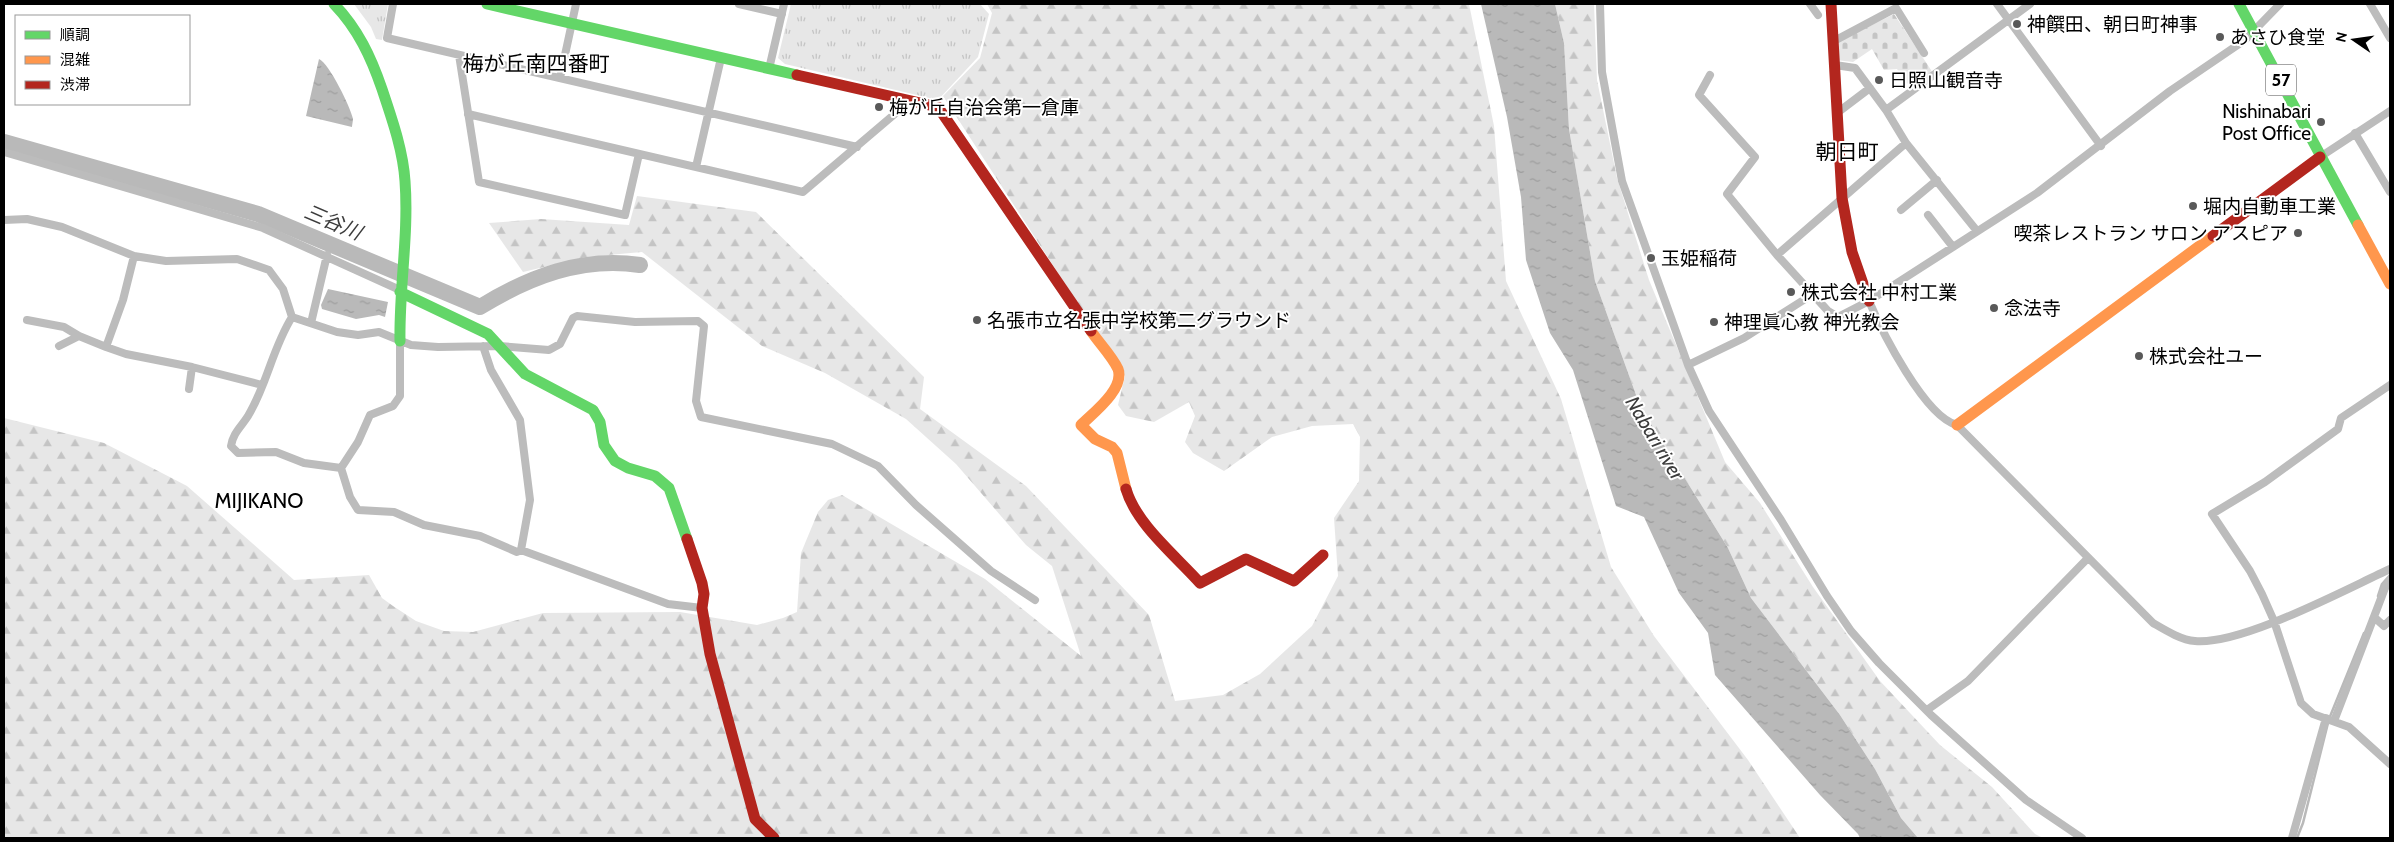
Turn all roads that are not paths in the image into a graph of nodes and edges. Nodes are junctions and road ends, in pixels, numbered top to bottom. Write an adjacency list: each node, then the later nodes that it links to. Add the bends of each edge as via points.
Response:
1 (334, 4): 56 (street, via 364,40 394,127 405,182)
2 (393, 4): 23 (street, via 387,38)
3 (487, 4): 18 (street)
4 (576, 4): 18 (street)
5 (739, 4): 15 (street)
6 (784, 4): 15 (street)
7 (1600, 4): 68 (street, via 1602,72 1622,181)
8 (1810, 4): 16 (street)
9 (1831, 4): 21 (street)
10 (1997, 4): 17 (street)
11 (2030, 4): 17 (street)
12 (2239, 4): 19 (street, 57)
13 (2280, 4): 19 (street)
14 (2370, 4): 20 (street)
15 (782, 14): 26 (street)
16 (1818, 16)
17 (2008, 20): 31 (street); 38 (street)
18 (572, 23): 24 (street); 28 (street)
19 (2254, 30): 38 (street, via 2245,40 2170,91); 42 (street, 57)
20 (2390, 38)
21 (1834, 41): 22 (street, via 1896,8); 25 (street)
22 (1924, 52)
23 (459, 54): 28 (street); 34 (street)
24 (721, 58): 26 (street); 33 (street)
25 (1835, 65): 29 (street, via 1855,68); 35 (street)
26 (769, 69): 30 (street)
27 (1710, 75): 53 (street, via 1698,95 1754,157 1727,194)
28 (560, 78): 33 (street)
29 (1870, 88): 31 (street); 35 (street)
30 (910, 101): 39 (street); 76 (street, via 938,108 1118,370 1116,388 1081,425 1096,440 1111,445 1116,451 1132,505 1200,583 1246,559 1294,581)
31 (1886, 110): 37 (street)
32 (2390, 111): 36 (street)
33 (709, 112): 39 (street); 43 (street)
34 (468, 114): 41 (street); 41 (street, via 479,182 625,215)
35 (1838, 114): 46 (street)
36 (2355, 133): 42 (street); 45 (street)
37 (1906, 143): 44 (street); 46 (street)
38 (2100, 146): 50 (street)
39 (857, 147): 43 (street, via 803,192)
40 (4, 152): 52 (street, via 263,228)
41 (639, 154): 43 (street)
42 (2320, 157): 55 (street, 57); 73 (street)
43 (696, 167)
44 (1936, 180): 47 (street); 50 (street)
45 (2390, 192)
46 (1842, 198): 53 (street); 58 (street, via 1852,252)
47 (1901, 210)
48 (1928, 215): 51 (street)
49 (4, 220): 54 (street, via 27,219 62,227)
50 (1977, 231): 51 (street)
51 (1953, 247): 58 (street)
52 (327, 255): 56 (street); 61 (street)
53 (1777, 255): 57 (street)
54 (134, 256): 59 (street, via 166,261 237,259 269,270 283,288); 67 (street)
55 (2389, 279)
56 (400, 289): 63 (street); 66 (street, via 488,334)
57 (1814, 294): 58 (street, via 1838,317); 68 (street, via 1744,338)
58 (1868, 301): 73 (street, via 1897,357 1920,390 1948,422)
59 (292, 317): 61 (street); 70 (street, via 276,346)
60 (27, 320): 62 (street, via 64,327)
61 (312, 323): 63 (street, via 358,335 379,332)
62 (79, 336): 64 (street); 67 (street)
63 (400, 341): 65 (street, via 438,347); 74 (street, via 400,396 393,406 370,415)
64 (59, 346)
65 (483, 346): 66 (street); 75 (street, via 491,370 520,420 530,500)
66 (499, 346): 80 (street, via 549,350 560,344 577,316 635,322 698,321 704,326 696,401 701,417 832,444 878,466 916,505 991,571); 81 (street, via 525,374 593,410 600,422 604,445 615,461 655,476 669,488 702,583)
67 (106, 347): 69 (street)
68 (1688, 365): 85 (street, via 1709,411 1851,632 1900,686)
69 (192, 367): 70 (street); 72 (street)
70 (262, 384): 74 (street, via 248,415 232,437 231,446 238,453 276,452 304,462)
71 (2390, 385): 84 (street, via 2340,418 2338,429 2279,473 2212,514 2250,571)
72 (189, 389)
73 (1957, 425): 77 (street)
74 (341, 468): 75 (street, via 350,497 358,510 394,512 424,525 480,536 517,552)
75 (521, 550): 81 (street, via 668,604)
76 (1323, 555)
77 (2087, 559): 84 (street, via 2153,623 2194,641 2229,638); 85 (street, via 1968,681)
78 (2390, 569): 84 (street)
79 (2390, 581): 82 (street)
80 (1035, 600)
81 (702, 608): 88 (street, via 710,654 755,819)
82 (2374, 617): 83 (street, via 2384,626); 86 (street)
83 (2390, 620)
84 (2274, 621): 86 (street, via 2301,703 2309,712)
85 (1927, 710): 89 (street, via 2026,800)
86 (2330, 720): 87 (street, via 2358,734); 90 (street)
87 (2390, 764)
88 (774, 838)
89 (2082, 838)
90 (2292, 838)

